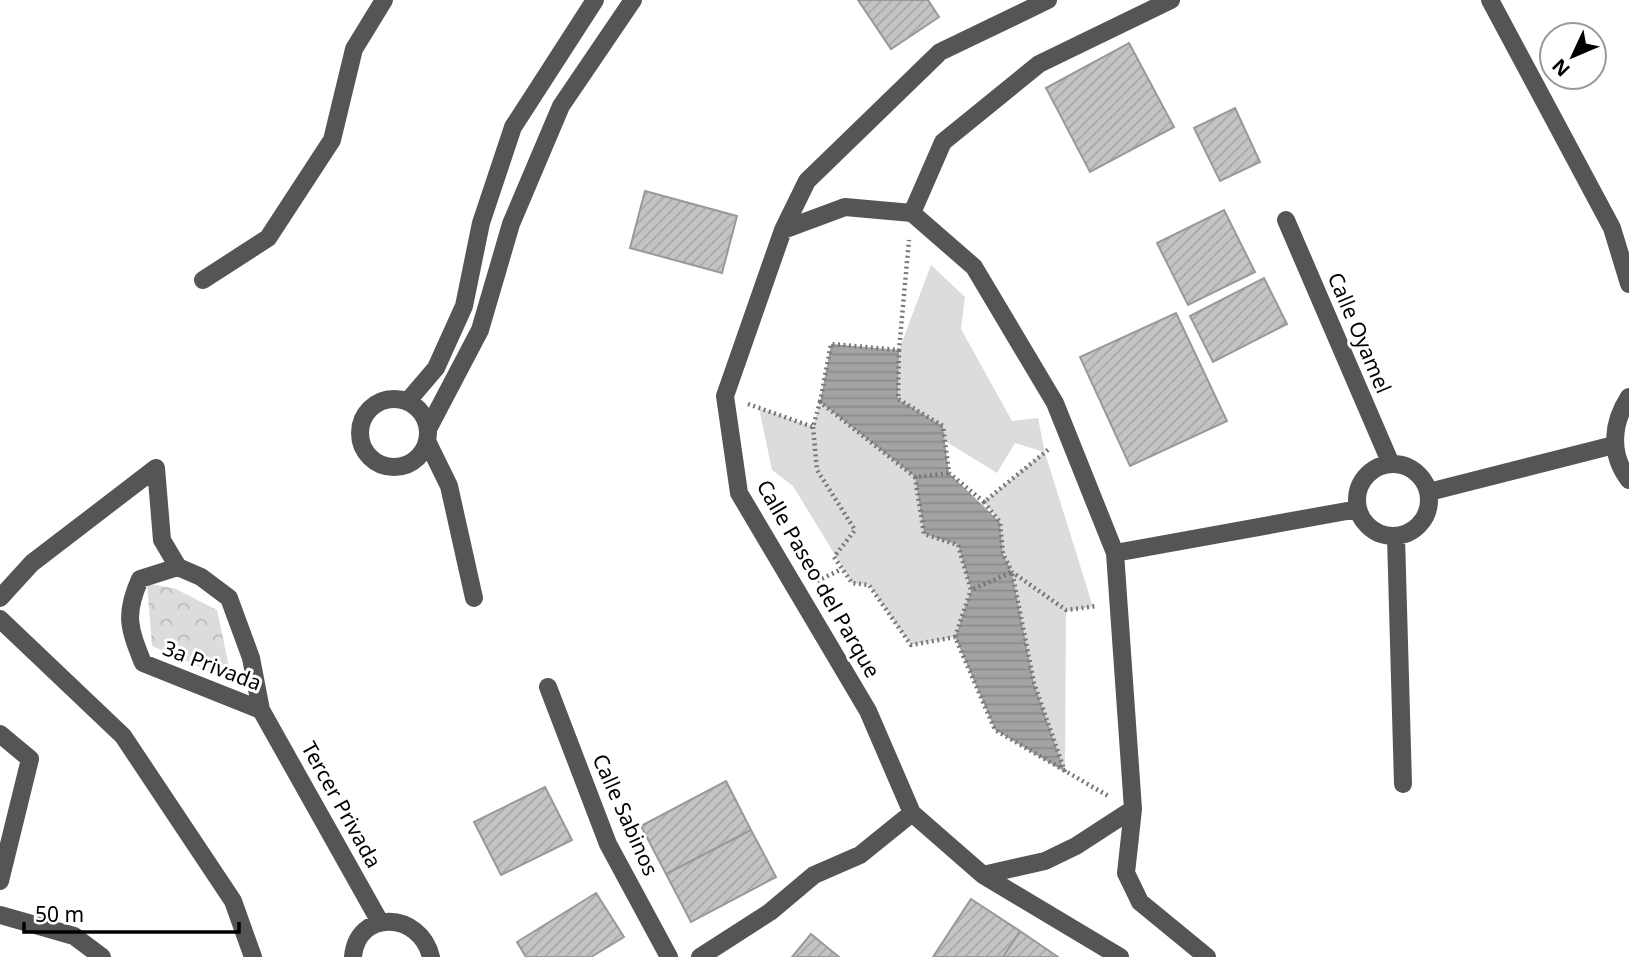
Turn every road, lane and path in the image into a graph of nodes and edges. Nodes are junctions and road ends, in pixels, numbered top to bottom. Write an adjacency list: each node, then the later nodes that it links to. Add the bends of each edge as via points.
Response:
1 (384, 0): 10 (street, via 354,49 332,139 268,238)
2 (595, 0): 15 (street, via 513,127 481,223 464,306 436,368)
3 (633, 0): 19 (street, via 561,106 512,224 480,330)
4 (1048, 0): 9 (street, Calle Paseo del Parque, via 940,52 807,181)
5 (1171, 0): 7 (street, via 1039,64 943,142)
6 (1490, 0): 11 (street, via 1612,228)
7 (912, 213): 9 (street, via 845,207); 12 (path); 18 (street, via 974,267 1055,403)
8 (1286, 220): 21 (street, Calle Oyamel)
9 (783, 230): 13 (street, Calle Paseo del Parque)
10 (204, 281)
11 (1629, 284)
12 (899, 350): 16 (path, via 831,344); 22 (path, via 898,399 943,426)
13 (725, 396): 17 (path); 44 (street, Calle Paseo del Parque, via 739,493 868,711)
14 (1629, 397): 20 (street, via 1618,419)
15 (407, 402): 19 (street, via 417,408); 19 (street, via 383,400 365,414 359,438 363,449 380,465 404,467 415,461)
16 (820, 402): 17 (path); 23 (path)
17 (813, 427): 37 (path, via 817,470 855,530 834,557 842,569 852,583 869,585 911,645)
18 (1068, 434): 26 (path); 29 (street)
19 (428, 435): 34 (street, via 449,486)
20 (1614, 445): 24 (street); 25 (street)
21 (1391, 464): 25 (street, via 1415,471); 27 (street, via 1368,474 1357,496)
22 (949, 473): 23 (path); 26 (path)
23 (915, 477): 32 (path, via 924,534 958,545)
24 (1629, 480)
25 (1429, 492): 28 (street, via 1430,505 1418,527)
26 (984, 502): 31 (path, via 1000,522 1003,554)
27 (1358, 509): 28 (street, via 1372,530); 29 (street)
28 (1396, 537): 42 (street)
29 (1115, 553): 35 (street)
30 (178, 567): 33 (street, via 163,540 156,468 32,562); 39 (street, 3a Privada, via 229,598 251,658); 39 (street, 3a Privada, via 140,579 129,604 130,630 143,663)
31 (1012, 572): 32 (path); 35 (path, via 1066,610); 41 (path, via 1034,683)
32 (971, 590): 37 (path)
33 (0, 598)
34 (474, 598)
35 (1118, 603): 43 (street)
36 (0, 619): 50 (street, via 123,736 233,901)
37 (955, 637): 41 (path, via 995,730)
38 (548, 687): 53 (street, Calle Sabinos, via 608,844)
39 (261, 710): 48 (street, Tercer Privada)
40 (0, 734): 46 (street, via 30,759)
41 (1065, 772): 43 (path)
42 (1403, 784)
43 (1133, 809): 45 (street, via 1045,861); 56 (street, via 1126,873 1140,902)
44 (912, 813): 45 (street, Calle Paseo del Parque); 54 (street, via 860,855 814,875 770,912)
45 (983, 874): 55 (street, Calle Paseo del Parque)
46 (0, 881)
47 (0, 915): 49 (street, via 74,936)
48 (380, 922): 51 (street, via 364,932); 52 (street, via 399,922 416,929 428,943)
49 (102, 957)
50 (253, 957)
51 (353, 957)
52 (431, 957)
53 (669, 957)
54 (700, 957)
55 (1120, 957)
56 (1207, 957)

